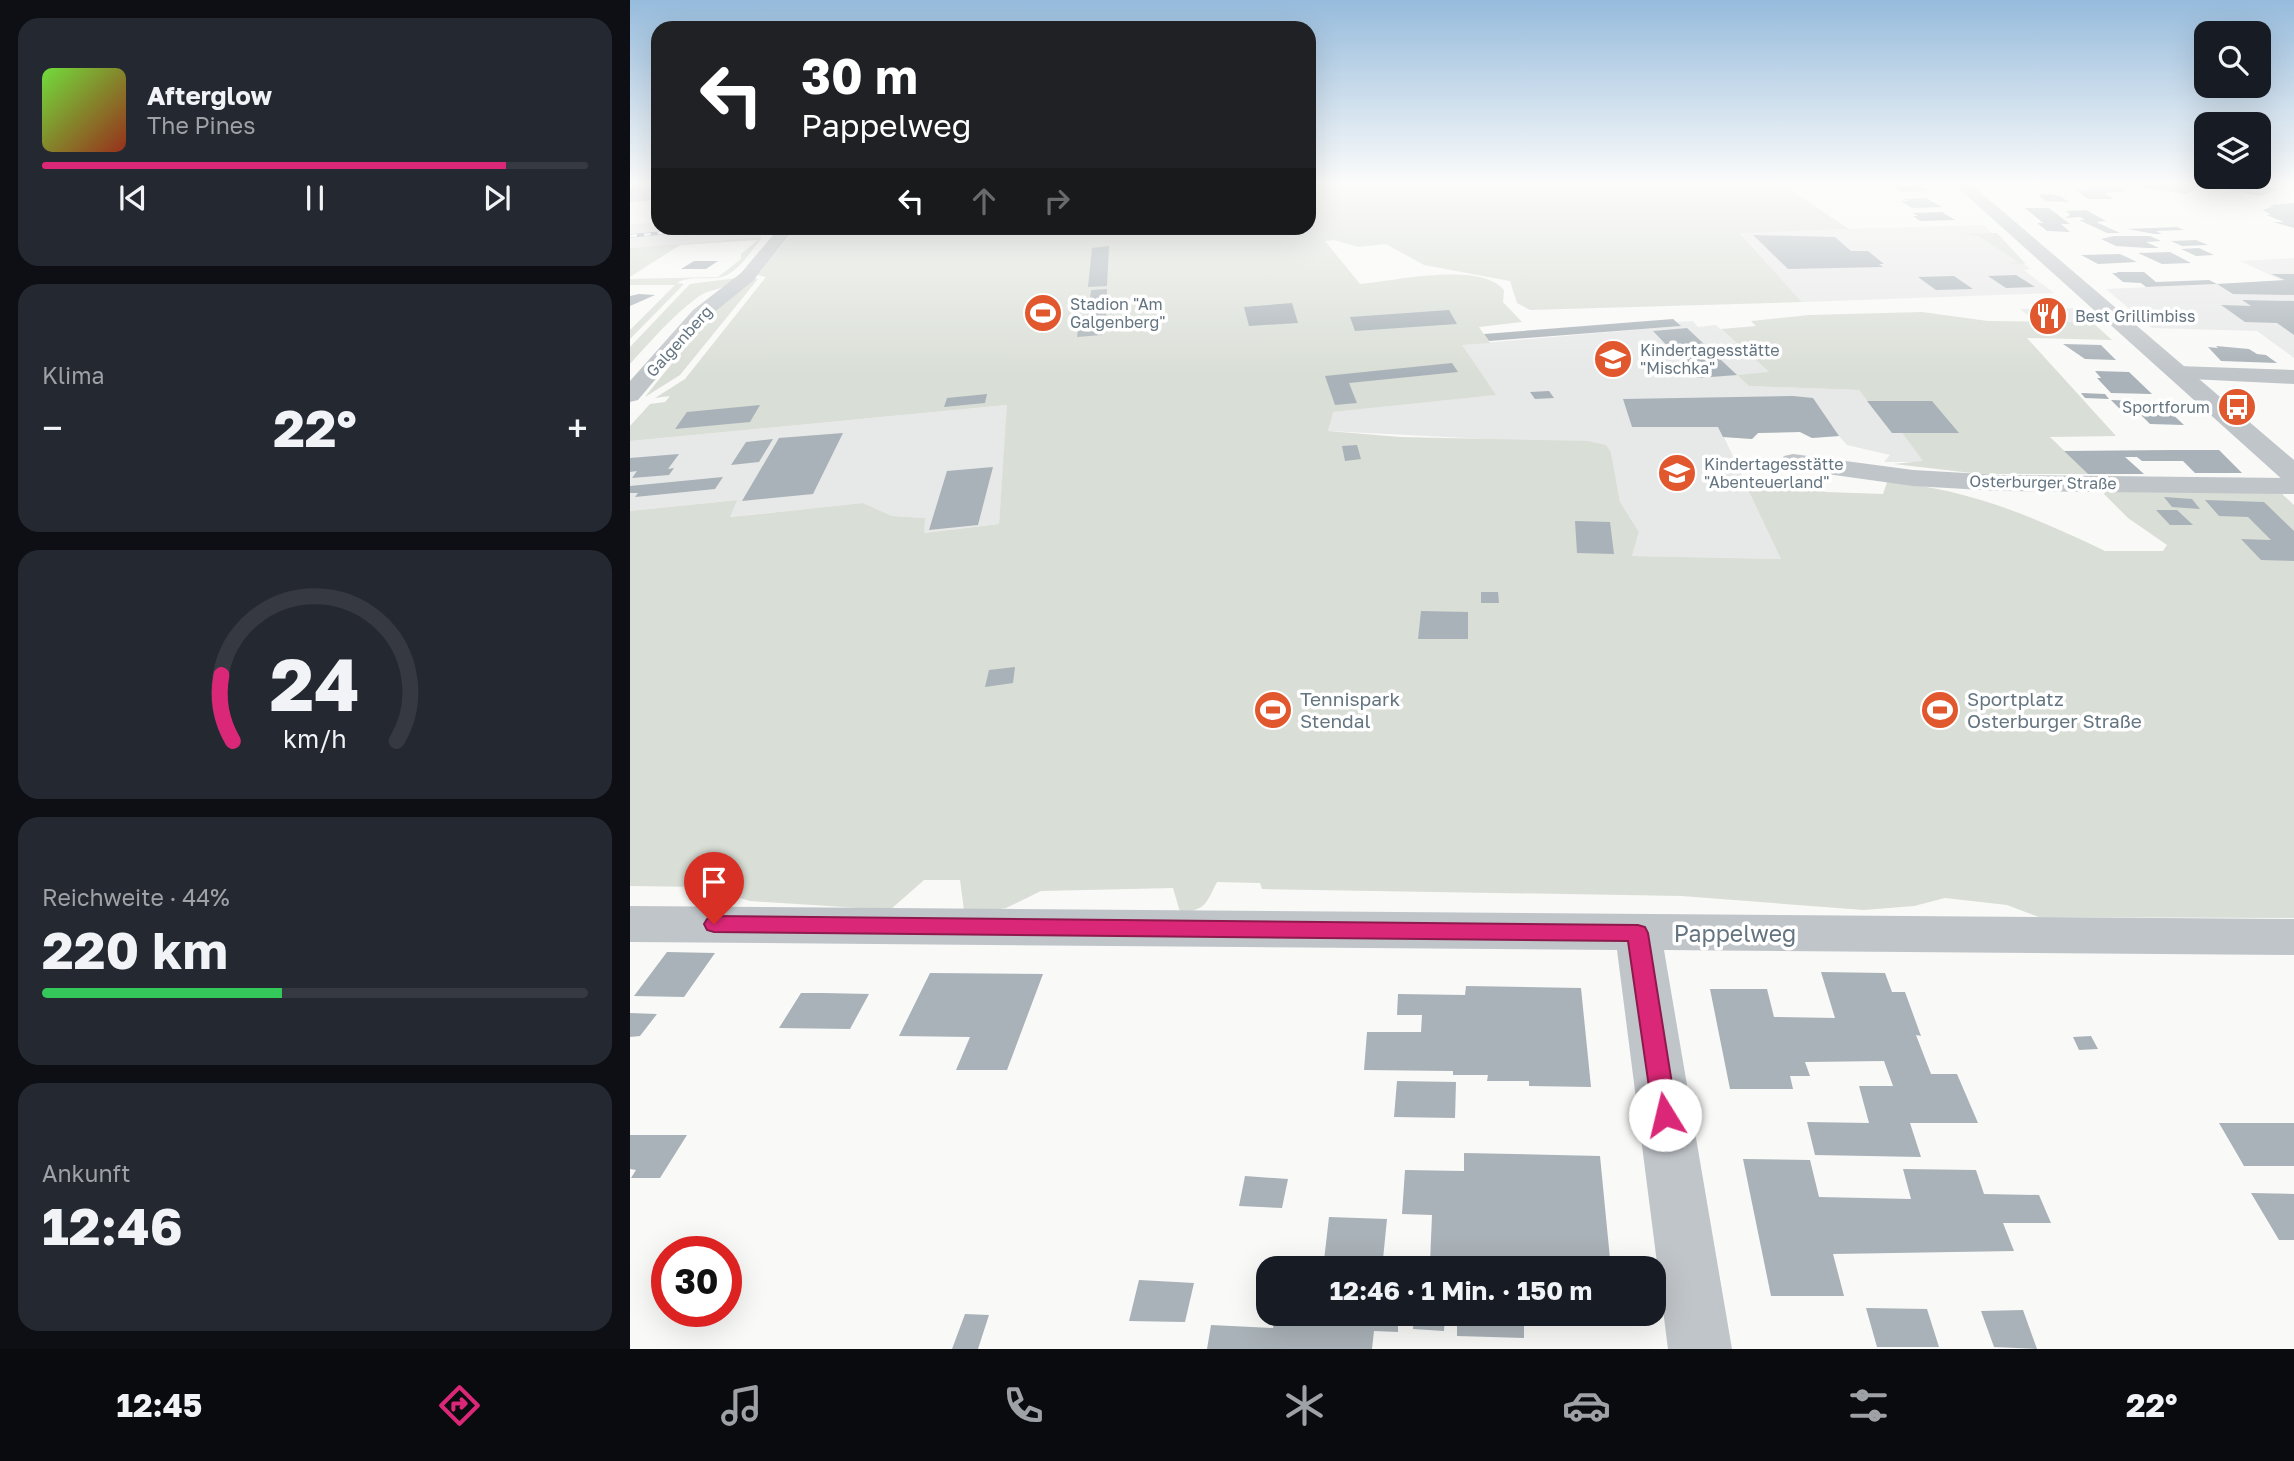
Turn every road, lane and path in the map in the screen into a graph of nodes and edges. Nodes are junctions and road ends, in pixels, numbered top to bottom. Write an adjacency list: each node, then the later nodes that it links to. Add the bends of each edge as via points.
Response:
1 (771, 248): 5 (street, Galgenberg, via 747,277 700,314)
2 (2035, 248): 3 (street)
3 (2178, 373): 4 (street); 7 (street)
4 (2294, 376)
5 (630, 395)
6 (1793, 462): 8 (street, Osterburger Straße, via 1913,478 2000,483)
7 (2294, 475)
8 (2294, 486)
9 (630, 924): 10 (street, Pappelweg)
10 (1638, 933): 11 (street, Pappelweg); 12 (street)
11 (2294, 937)
12 (1700, 1349)

